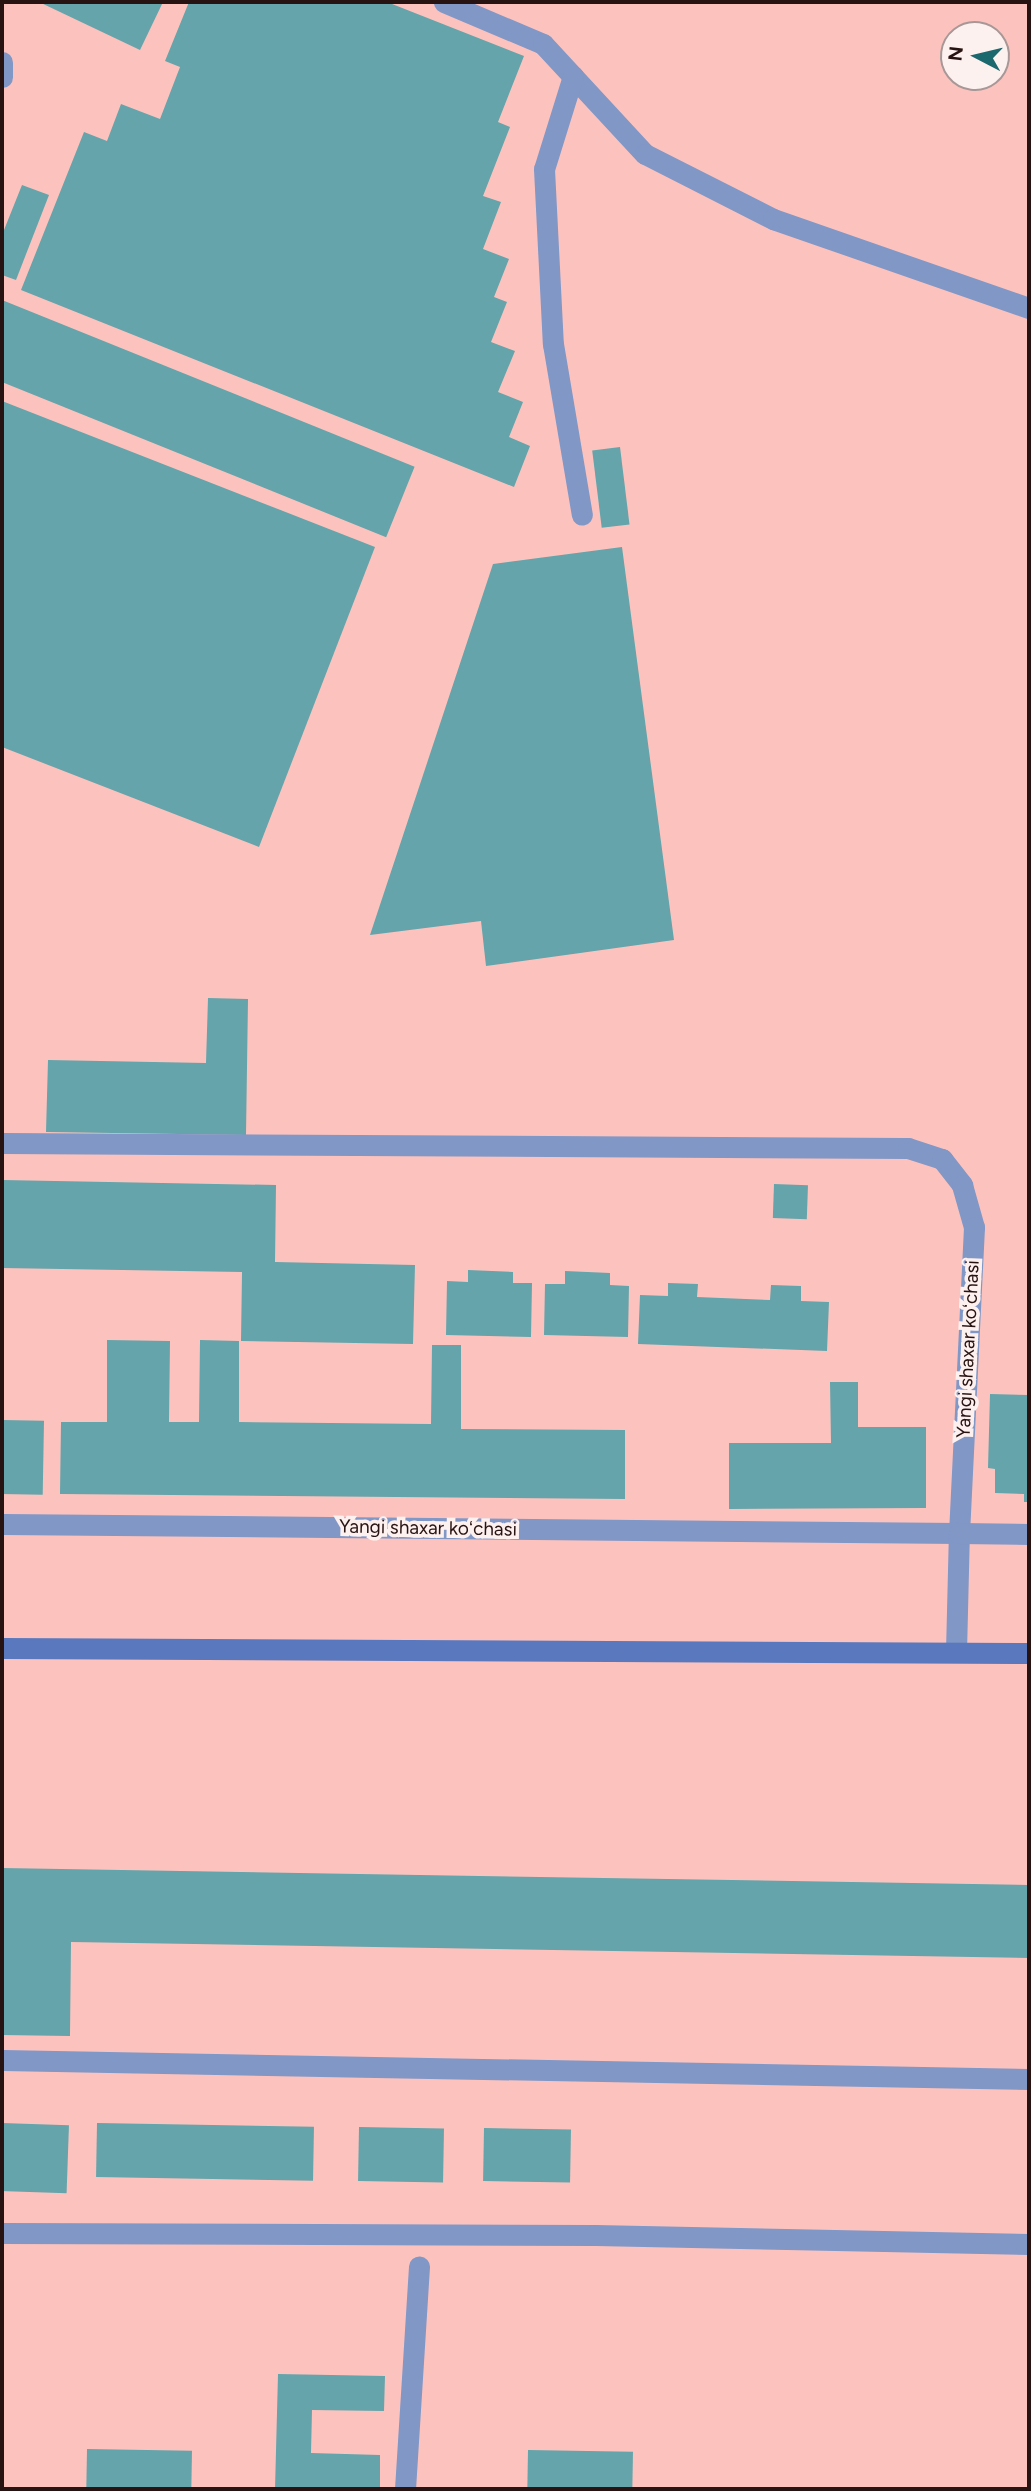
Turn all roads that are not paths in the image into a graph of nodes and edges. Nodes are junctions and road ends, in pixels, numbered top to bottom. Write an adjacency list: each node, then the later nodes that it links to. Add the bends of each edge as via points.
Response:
1 (444, 2): 3 (street, via 543,44)
2 (2, 62): 4 (street)
3 (573, 76): 5 (street, via 645,154 761,214); 6 (street, via 544,169 553,344)
4 (2, 77)
5 (1029, 308)
6 (582, 515)
7 (2, 1143): 9 (street, Yangi shaxar koʻchasi, via 908,1148 942,1159 962,1185 974,1227)
8 (2, 1524): 9 (street, Yangi shaxar koʻchasi)
9 (959, 1533): 10 (street); 12 (street)
10 (1029, 1534)
11 (2, 1648): 12 (main road)
12 (956, 1652): 13 (main road)
13 (1029, 1653)
14 (2, 2060): 15 (street)
15 (1029, 2079)
16 (2, 2233): 17 (street, via 581,2235)
17 (1029, 2244)
18 (419, 2266): 19 (street)
19 (405, 2489)

